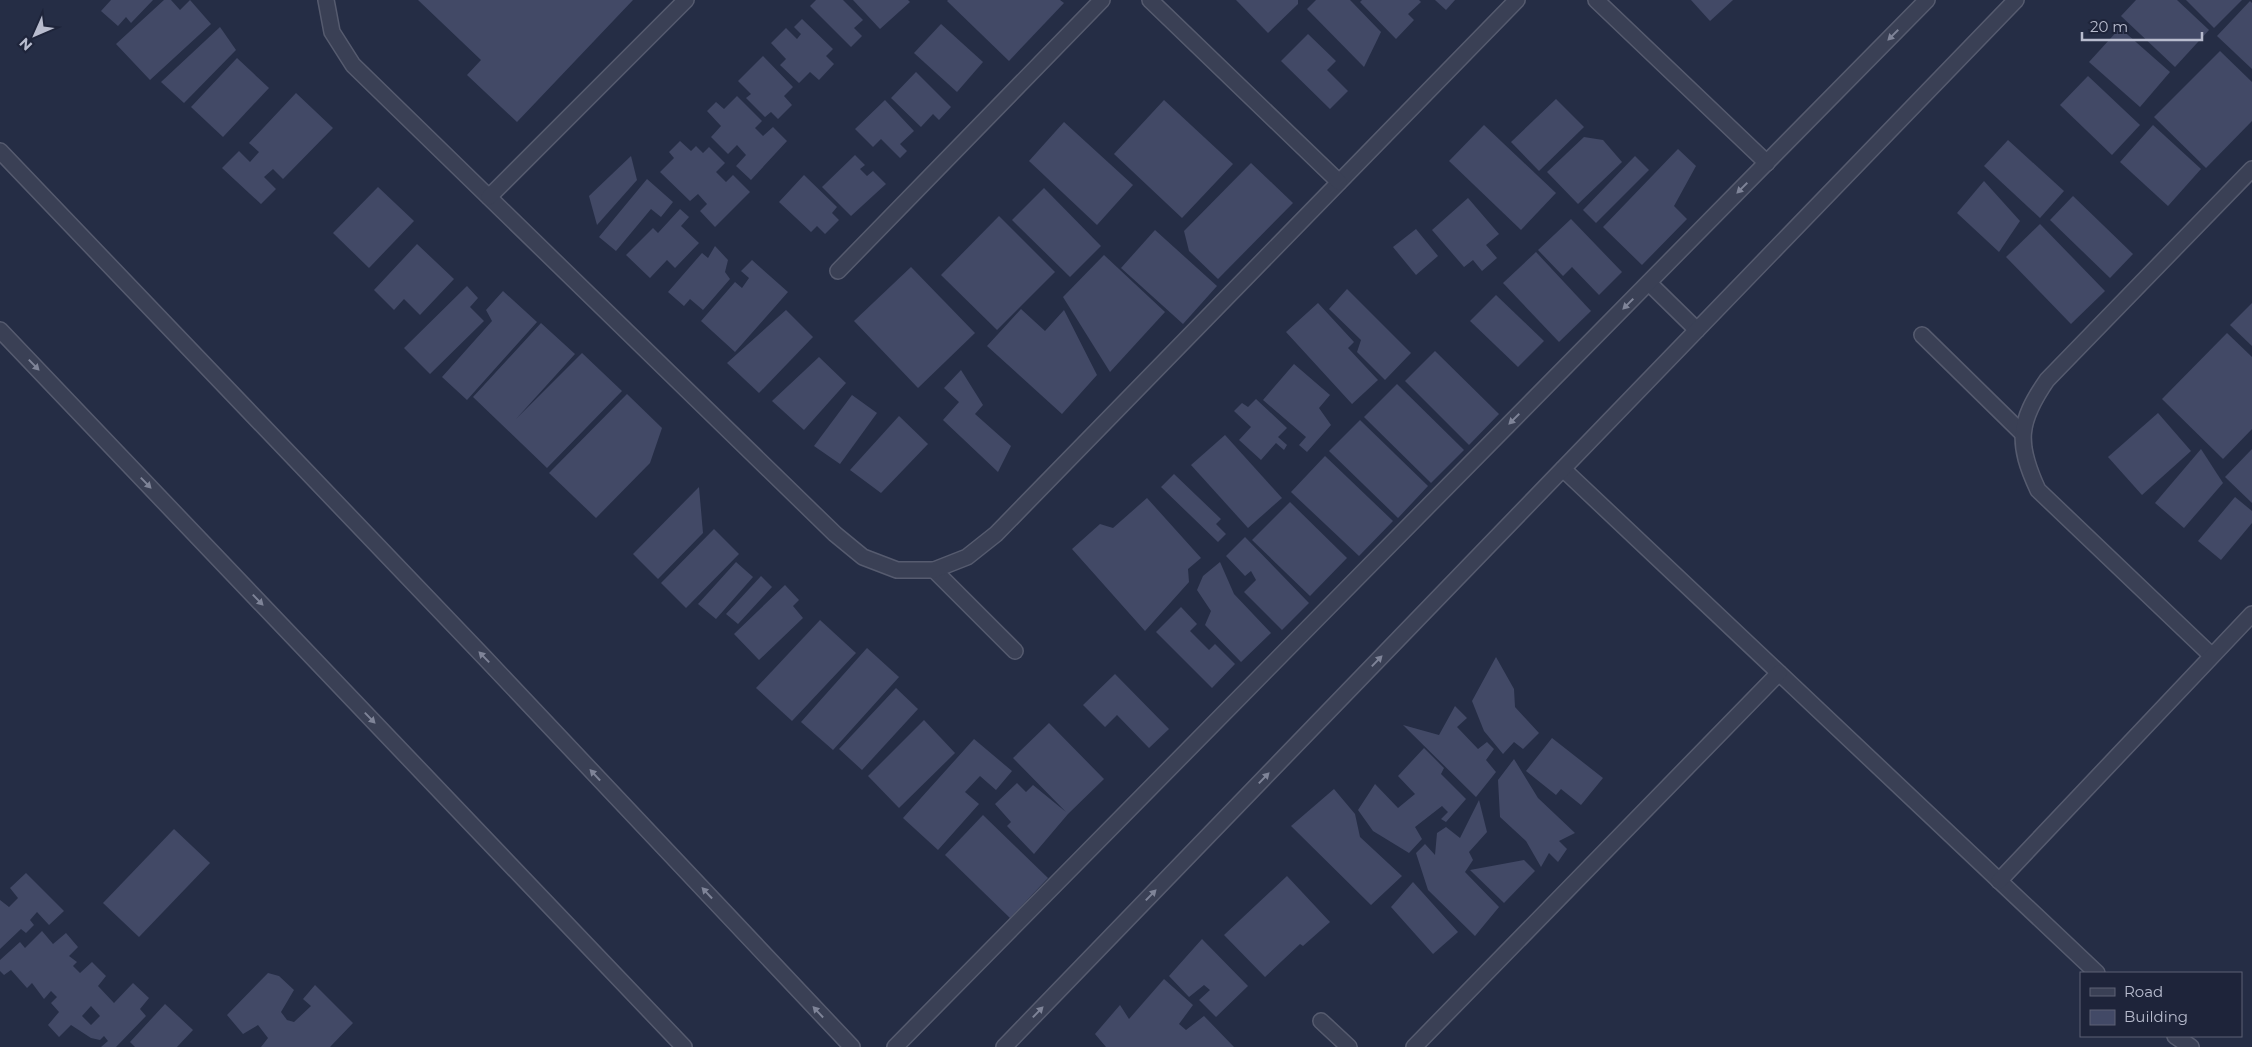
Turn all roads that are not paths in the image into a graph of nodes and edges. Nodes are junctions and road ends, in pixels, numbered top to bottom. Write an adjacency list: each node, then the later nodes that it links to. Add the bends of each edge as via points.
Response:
1 (326, 0): 13 (street, via 332,32 353,65)
2 (686, 0): 13 (street)
3 (1102, 0): 14 (street)
4 (1150, 0): 12 (street)
5 (1517, 0): 12 (street)
6 (1596, 0): 10 (street)
7 (1927, 0): 10 (street, one-way to 10)
8 (2016, 0): 17 (street)
9 (0, 151): 31 (street, one-way to 9)
10 (1767, 163): 15 (street, one-way to 15)
11 (2252, 168): 19 (street, via 2047,380 2030,404)
12 (1339, 182): 21 (street, via 996,534 967,557)
13 (489, 197): 21 (street, via 835,534 863,557 897,570)
14 (838, 271)
15 (1648, 283): 17 (street); 32 (street, one-way to 32)
16 (0, 330): 30 (street, one-way to 30)
17 (1697, 330): 20 (street)
18 (1922, 335): 19 (street)
19 (2022, 433): 24 (street, via 2025,463 2038,490)
20 (1563, 469): 25 (street); 33 (street, one-way to 20)
21 (934, 570): 23 (street)
22 (2252, 614): 24 (street)
23 (1015, 651)
24 (2211, 655): 26 (street)
25 (1779, 673): 26 (street); 35 (street)
26 (1999, 881): 27 (street)
27 (2096, 972)
28 (1321, 1021): 34 (street)
29 (2176, 1037): 36 (street)
30 (684, 1047)
31 (852, 1047)
32 (895, 1047)
33 (1004, 1047)
34 (1349, 1047)
35 (1414, 1047)
36 (2191, 1047)

